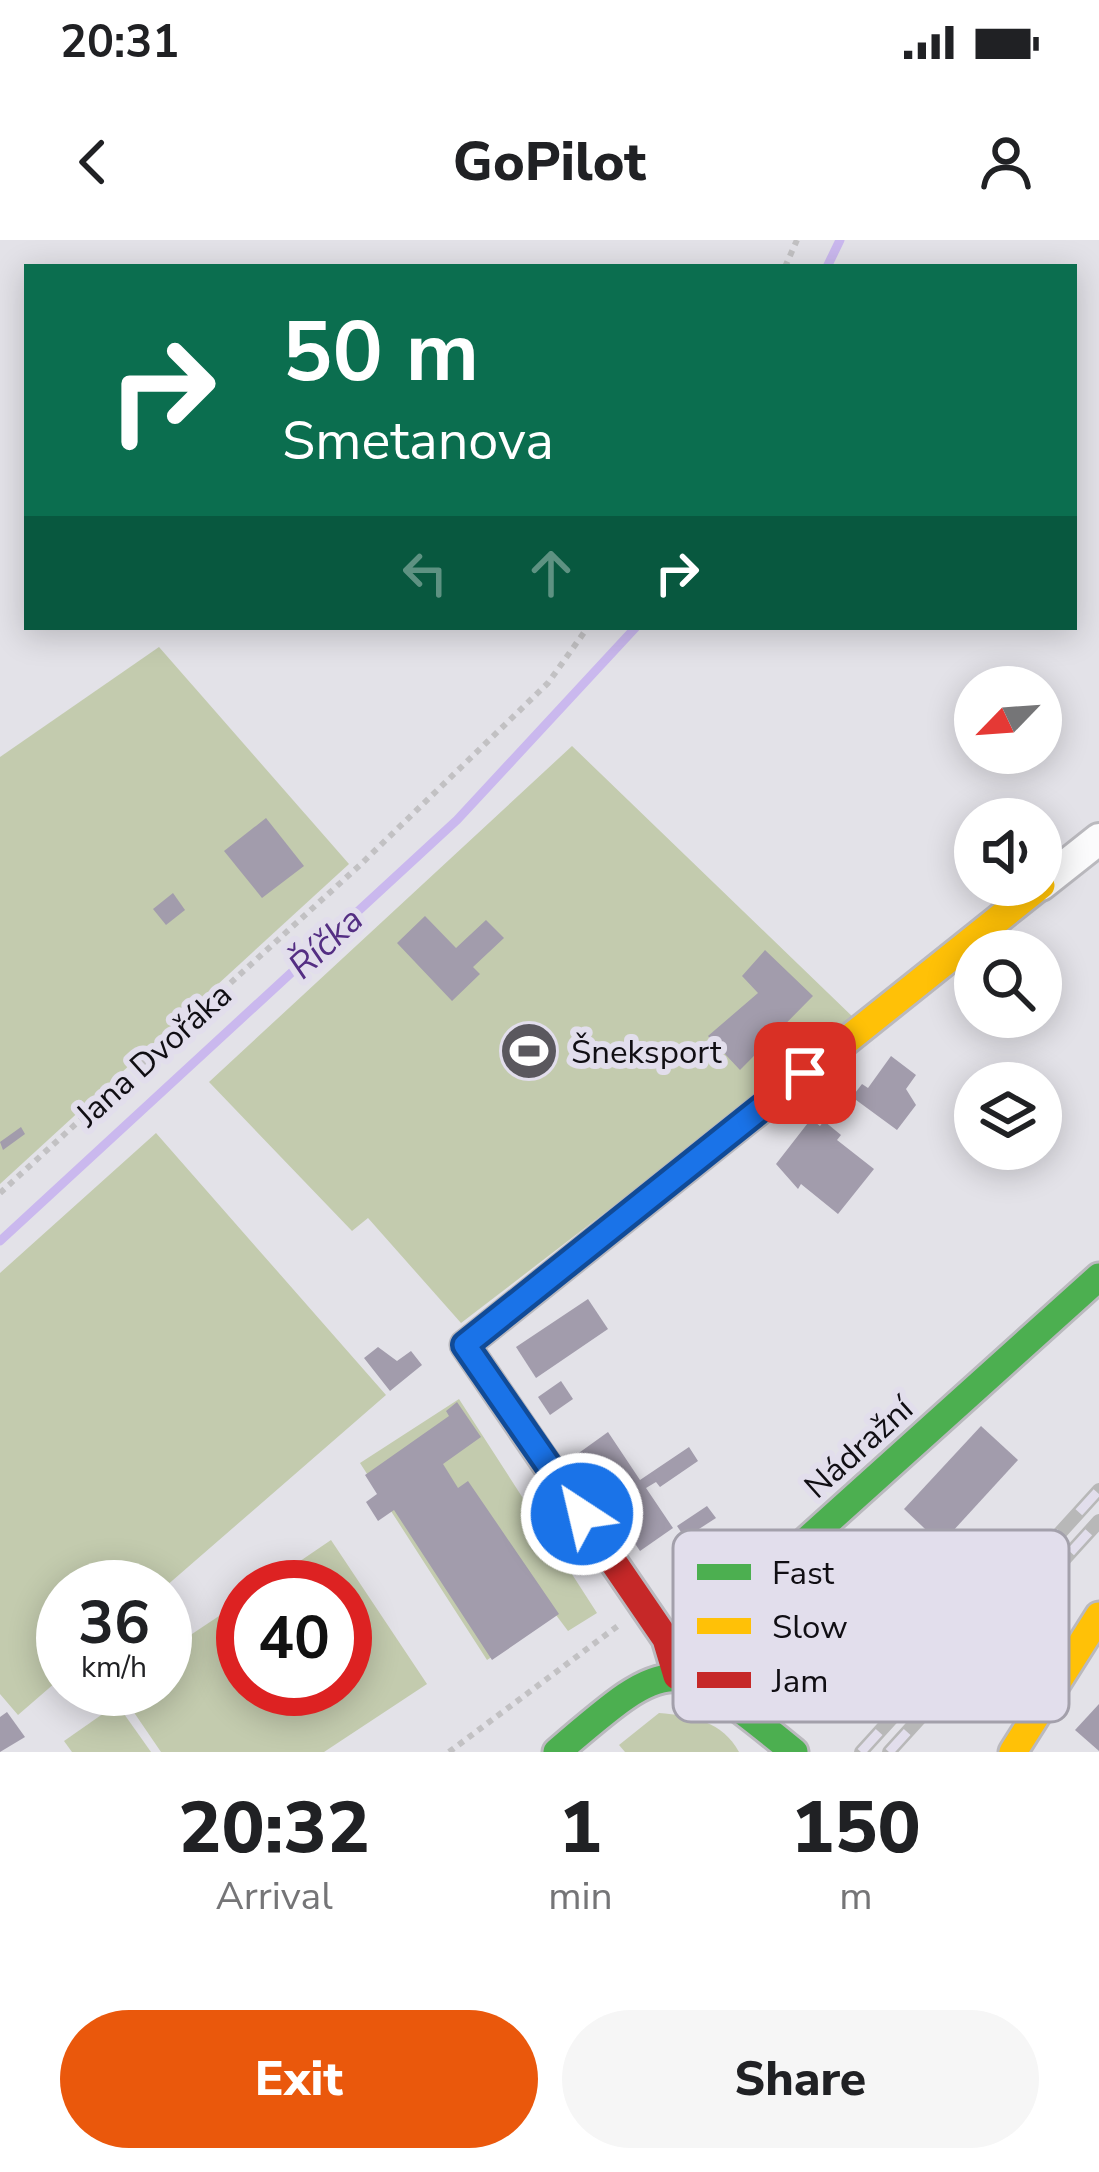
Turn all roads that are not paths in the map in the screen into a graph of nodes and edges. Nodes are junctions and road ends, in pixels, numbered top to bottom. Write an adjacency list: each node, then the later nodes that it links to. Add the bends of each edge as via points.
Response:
1 (1099, 838): 2 (street)
2 (1062, 868)
3 (1015, 906): 7 (street, via 465,1345 666,1639)
4 (1099, 1276): 5 (street, Nádražní)
5 (818, 1530)
6 (1099, 1616): 8 (street)
7 (673, 1663)
8 (1069, 1663)
9 (673, 1677): 12 (street, via 636,1687)
10 (753, 1722): 13 (street)
11 (1032, 1722): 14 (street)
12 (557, 1752)
13 (794, 1752)
14 (1013, 1752)

